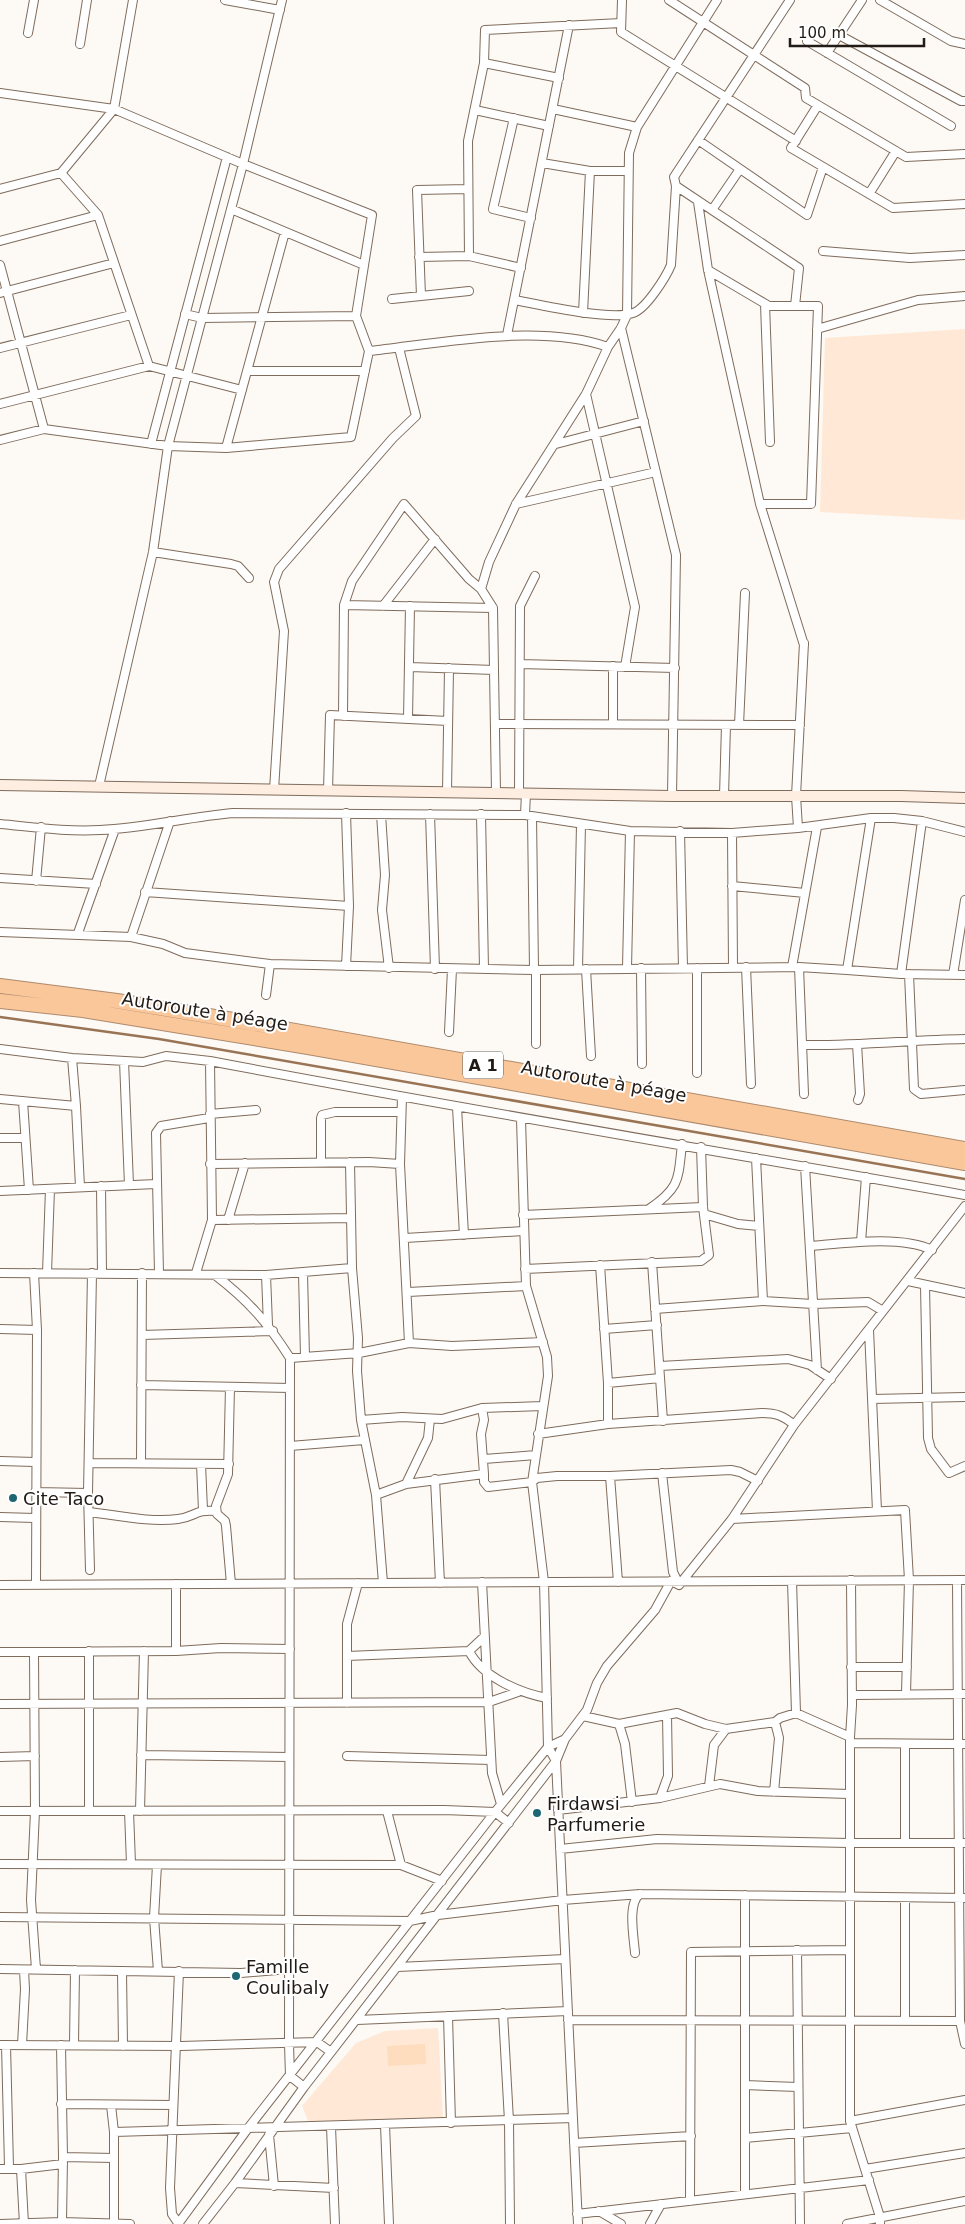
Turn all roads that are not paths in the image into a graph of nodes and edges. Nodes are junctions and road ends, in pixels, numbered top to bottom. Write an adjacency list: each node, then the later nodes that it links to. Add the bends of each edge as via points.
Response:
1 (34, 0): 16 (street)
2 (87, 0): 19 (street)
3 (132, 0): 30 (street)
4 (230, 0): 12 (street)
5 (282, 0): 12 (street)
6 (622, 0): 14 (street)
7 (669, 0): 13 (street)
8 (717, 0): 13 (street)
9 (790, 0): 22 (street)
10 (862, 0): 17 (street)
11 (880, 0): 20 (street, via 951,41)
12 (280, 10): 43 (street)
13 (703, 22): 22 (street); 24 (street)
14 (622, 23): 15 (street); 24 (street, via 621,32)
15 (569, 25): 23 (street, via 485,30); 25 (street)
16 (28, 33)
17 (839, 35): 21 (street); 28 (street)
18 (807, 41): 21 (street)
19 (80, 44)
20 (965, 44)
21 (828, 53): 35 (street)
22 (754, 55): 27 (street); 29 (street, via 805,88 806,98)
23 (484, 63): 25 (street); 32 (street)
24 (676, 66): 27 (street); 36 (street)
25 (559, 78): 31 (street)
26 (0, 93): 30 (street)
27 (726, 98): 37 (street); 38 (street)
28 (965, 101)
29 (818, 105): 38 (street); 39 (street)
30 (114, 109): 41 (street); 48 (street)
31 (553, 109): 34 (street); 36 (street)
32 (474, 110): 33 (street); 51 (street, via 468,141)
33 (514, 118): 34 (street); 58 (street, via 493,209)
34 (549, 126): 42 (street)
35 (952, 126)
36 (637, 127): 47 (street, via 629,153)
37 (698, 140): 45 (street); 49 (street, via 674,177)
38 (796, 141): 44 (street, via 791,148)
39 (896, 151): 40 (street, via 906,157); 52 (street)
40 (965, 154)
41 (227, 157): 43 (street); 79 (street)
42 (542, 162): 46 (street); 58 (street)
43 (243, 164): 55 (street); 67 (street, via 372,215)
44 (823, 167): 45 (street, via 807,215); 52 (street)
45 (740, 169): 56 (street)
46 (590, 171): 47 (street); 78 (street)
47 (628, 172): 80 (street)
48 (61, 173): 50 (street); 57 (street)
49 (676, 186): 53 (street); 80 (street, via 671,265 646,302 636,312)
50 (0, 189)
51 (468, 189): 63 (street); 64 (street, via 416,190)
52 (869, 194): 54 (street, via 893,208)
53 (698, 202): 56 (street); 69 (street)
54 (965, 204)
55 (231, 209): 59 (street); 84 (street)
56 (712, 210): 77 (street, via 799,268)
57 (98, 216): 60 (street); 65 (street)
58 (531, 218): 68 (street)
59 (284, 232): 67 (street); 82 (street)
60 (0, 241)
61 (823, 251): 62 (street, via 910,258)
62 (965, 255)
63 (469, 256): 64 (street); 68 (street)
64 (419, 257): 72 (street)
65 (114, 263): 71 (street); 81 (street)
66 (0, 265): 71 (street)
67 (364, 265): 83 (street)
68 (521, 268): 75 (street)
69 (708, 270): 76 (street); 114 (street)
70 (469, 291): 72 (street)
71 (4, 292): 88 (street)
72 (421, 296): 74 (street)
73 (965, 296): 86 (street, via 918,300)
74 (392, 299)
75 (515, 300): 78 (street); 87 (street)
76 (765, 304): 77 (street); 106 (street)
77 (795, 306): 86 (street, via 818,306)
78 (583, 313): 80 (street)
79 (185, 314): 84 (street); 96 (street)
80 (626, 314): 85 (street)
81 (132, 316): 88 (street); 93 (street)
82 (263, 316): 83 (street); 84 (street); 94 (street)
83 (356, 316): 92 (street)
84 (202, 318): 97 (street)
85 (621, 328): 89 (street); 102 (street)
86 (817, 329): 114 (street, via 810,504)
87 (507, 336): 89 (street, via 586,340); 91 (street)
88 (21, 342): 90 (street); 100 (street)
89 (608, 347): 99 (street)
90 (0, 348)
91 (399, 348): 92 (street); 144 (street, via 416,416 393,438 280,569 274,582 284,631)
92 (369, 352): 95 (street)
93 (149, 366): 96 (street); 100 (street)
94 (247, 371): 95 (street); 98 (street)
95 (365, 371): 110 (street, via 351,437)
96 (170, 372): 97 (street); 107 (street)
97 (187, 376): 98 (street); 109 (street)
98 (242, 390): 110 (street)
99 (586, 394): 104 (street); 108 (street)
100 (35, 395): 101 (street); 103 (street)
101 (0, 404)
102 (644, 421): 104 (street); 111 (street)
103 (44, 429): 105 (street); 107 (street)
104 (596, 434): 108 (street); 112 (street)
105 (0, 440)
106 (770, 442)
107 (151, 444): 109 (street)
108 (556, 444): 113 (street)
109 (168, 446): 110 (street); 116 (street)
110 (226, 448)
111 (656, 472): 112 (street); 130 (street, via 676,555)
112 (607, 483): 113 (street); 128 (street, via 635,607)
113 (516, 504): 119 (street, via 489,562)
114 (760, 504): 141 (street, via 804,644)
115 (435, 539): 119 (street); 121 (street, via 404,504 352,581); 122 (street)
116 (153, 552): 118 (street, via 231,564 238,566); 143 (street)
117 (535, 576): 125 (street, via 520,606)
118 (249, 578)
119 (481, 589): 124 (street)
120 (745, 593): 140 (street)
121 (344, 605): 122 (street); 132 (street)
122 (383, 606): 123 (street)
123 (410, 606): 124 (street); 127 (street)
124 (493, 608): 131 (street)
125 (520, 664): 126 (street); 136 (street)
126 (613, 666): 128 (street); 137 (street)
127 (410, 667): 129 (street); 133 (street)
128 (625, 667): 130 (street)
129 (449, 668): 131 (street); 134 (street)
130 (675, 668): 138 (street)
131 (494, 670): 135 (street)
132 (342, 716): 133 (street); 145 (street, via 330,716)
133 (408, 719): 134 (street)
134 (448, 721): 146 (street)
135 (495, 724): 136 (street); 147 (street)
136 (519, 724): 137 (street); 148 (street)
137 (613, 724): 138 (street)
138 (674, 725): 139 (street); 149 (street)
139 (726, 725): 140 (street); 150 (street)
140 (739, 725): 141 (street)
141 (800, 725): 151 (street)
142 (0, 785): 143 (street)
143 (99, 786): 144 (street)
144 (274, 790): 145 (street)
145 (328, 791): 146 (street)
146 (447, 792): 147 (street)
147 (496, 793): 148 (street)
148 (522, 793): 149 (street); 157 (street)
149 (672, 796): 150 (street)
150 (724, 796): 151 (street)
151 (796, 796): 152 (street); 165 (street)
152 (965, 798)
153 (346, 813): 154 (street); 159 (street, via 233,813); 178 (street)
154 (381, 814): 155 (street); 187 (street, via 385,875 382,910)
155 (430, 814): 156 (street); 192 (street)
156 (481, 814): 157 (street); 194 (street)
157 (528, 816): 162 (street); 196 (street)
158 (871, 818): 160 (street); 163 (street); 197 (street)
159 (170, 821): 166 (street); 175 (street)
160 (922, 821): 169 (street); 198 (street)
161 (0, 824): 164 (street)
162 (581, 824): 167 (street); 195 (street)
163 (816, 826): 165 (street); 176 (street)
164 (41, 827): 166 (street); 172 (street)
165 (798, 828): 170 (street)
166 (115, 829): 173 (street)
167 (630, 831): 168 (street); 188 (street)
168 (680, 831): 170 (street); 190 (street)
169 (965, 832)
170 (732, 833): 174 (street)
171 (0, 878): 172 (street)
172 (36, 881): 173 (street)
173 (96, 884): 180 (street)
174 (732, 886): 176 (street); 184 (street)
175 (145, 892): 178 (street); 181 (street)
176 (805, 893): 186 (street)
177 (965, 900): 199 (street)
178 (349, 906): 183 (street)
179 (0, 932): 180 (street)
180 (78, 933): 181 (street)
181 (131, 937): 182 (street, via 163,944 184,953)
182 (270, 964): 183 (street); 202 (street)
183 (346, 966): 187 (street)
184 (733, 967): 185 (street); 191 (street)
185 (746, 967): 186 (street); 217 (street)
186 (796, 967): 197 (street); 209 (street)
187 (389, 968): 192 (street)
188 (626, 968): 189 (street); 195 (street)
189 (641, 968): 190 (street); 215 (street)
190 (683, 968): 191 (street)
191 (697, 968): 216 (street)
192 (435, 969): 193 (street)
193 (452, 969): 194 (street); 204 (street)
194 (484, 969): 196 (street)
195 (582, 969): 196 (street); 211 (street)
196 (535, 970): 207 (street)
197 (847, 970): 198 (street)
198 (905, 974): 199 (street); 206 (street)
199 (953, 975): 200 (street)
200 (965, 975)
201 (0, 986): 234 (highway, A 1, via 232,1020)
202 (266, 995)
203 (0, 1001): 239 (highway, Autoroute à péage / A 1, via 83,1010 308,1047)
204 (450, 1032)
205 (965, 1039): 206 (street)
206 (912, 1040): 208 (street); 218 (street, via 914,1089 917,1093)
207 (536, 1044)
208 (857, 1044): 209 (street); 222 (street)
209 (802, 1045): 219 (street)
210 (0, 1049): 212 (street)
211 (590, 1056)
212 (72, 1058): 213 (street); 224 (street)
213 (124, 1061): 214 (street, via 143,1062 166,1056); 245 (street)
214 (210, 1061): 220 (street); 228 (street)
215 (642, 1064)
216 (697, 1073)
217 (751, 1084)
218 (965, 1090)
219 (804, 1094)
220 (402, 1097): 225 (street); 227 (street)
221 (0, 1099): 223 (street)
222 (858, 1100)
223 (23, 1102): 224 (street); 231 (street)
224 (76, 1106): 247 (street)
225 (457, 1107): 229 (street); 261 (street)
226 (256, 1110): 228 (street)
227 (401, 1112): 236 (street, via 335,1112 322,1115); 241 (street)
228 (209, 1116): 240 (street); 244 (street, via 158,1128 155,1140)
229 (521, 1119): 232 (street); 255 (street)
230 (0, 1138): 231 (street)
231 (25, 1138): 249 (street)
232 (682, 1144): 233 (street); 253 (street, via 678,1178 672,1191)
233 (701, 1147): 235 (street); 254 (street)
234 (965, 1149)
235 (756, 1158): 242 (street); 259 (street)
236 (321, 1162): 237 (street); 238 (street)
237 (350, 1162): 241 (street); 256 (street)
238 (246, 1163): 240 (street); 258 (street)
239 (965, 1163)
240 (210, 1164): 257 (street)
241 (400, 1164): 262 (street)
242 (806, 1166): 243 (street); 264 (street)
243 (866, 1177): 251 (street); 263 (street)
244 (156, 1184): 245 (street); 276 (street)
245 (130, 1185): 246 (street)
246 (102, 1186): 247 (street); 274 (street)
247 (80, 1188): 248 (street)
248 (50, 1189): 249 (street); 272 (street)
249 (29, 1190): 250 (street)
250 (0, 1191)
251 (965, 1195)
252 (965, 1206): 265 (street)
253 (647, 1210): 254 (street); 255 (street)
254 (704, 1211): 259 (street, via 738,1224); 266 (street, via 709,1254 705,1258 701,1261)
255 (522, 1215): 260 (street)
256 (351, 1218): 258 (street); 268 (street)
257 (212, 1220): 258 (street); 277 (street)
258 (228, 1220)
259 (759, 1226): 286 (street)
260 (523, 1231): 261 (street); 269 (street)
261 (464, 1235): 262 (street)
262 (405, 1238): 284 (street)
263 (861, 1242): 264 (street); 265 (street, via 914,1243)
264 (811, 1246): 287 (street)
265 (932, 1250): 281 (street)
266 (652, 1262): 267 (street); 288 (street)
267 (600, 1265): 269 (street); 292 (street)
268 (352, 1268): 278 (street); 299 (street)
269 (525, 1269): 283 (street)
270 (0, 1273): 271 (street)
271 (34, 1273): 272 (street); 294 (street)
272 (47, 1273): 273 (street)
273 (92, 1273): 274 (street); 327 (street)
274 (102, 1273): 275 (street)
275 (142, 1273): 276 (street); 296 (street)
276 (159, 1273): 277 (street)
277 (196, 1273): 279 (street)
278 (303, 1273): 280 (street); 300 (street)
279 (215, 1275): 280 (street); 291 (street, via 240,1294)
280 (266, 1275): 291 (street)
281 (908, 1281): 282 (street); 289 (street)
282 (925, 1284): 285 (street); 311 (street)
283 (526, 1286): 284 (street); 297 (street)
284 (408, 1292): 298 (street)
285 (965, 1293)
286 (763, 1302): 287 (street); 288 (street)
287 (813, 1304): 289 (street, via 868,1302); 303 (street)
288 (655, 1309): 290 (street)
289 (883, 1311): 295 (street)
290 (656, 1325): 292 (street); 302 (street)
291 (270, 1328): 296 (street); 301 (street)
292 (604, 1329): 306 (street)
293 (0, 1330): 294 (street)
294 (37, 1330): 326 (street)
295 (869, 1330): 305 (street); 312 (street)
296 (142, 1335): 307 (street)
297 (543, 1342): 298 (street, via 461,1346); 313 (street, via 548,1376)
298 (409, 1343): 299 (street)
299 (359, 1353): 300 (street); 316 (street, via 357,1371)
300 (306, 1357): 301 (street)
301 (290, 1358): 309 (street)
302 (660, 1366): 303 (street, via 788,1359 801,1361); 304 (street)
303 (817, 1370): 305 (street)
304 (660, 1378): 306 (street); 317 (street)
305 (831, 1379): 319 (street)
306 (608, 1383): 318 (street)
307 (141, 1385): 308 (street); 328 (street)
308 (230, 1387): 309 (street); 330 (street)
309 (290, 1388): 322 (street)
310 (965, 1397): 311 (street)
311 (927, 1398): 312 (street); 331 (street, via 931,1449 948,1473)
312 (872, 1400): 344 (street)
313 (542, 1406): 314 (street); 320 (street)
314 (482, 1408): 315 (street, via 451,1418); 324 (street, via 484,1420 480,1434)
315 (430, 1419): 316 (street); 338 (street, via 428,1438)
316 (361, 1420): 321 (street)
317 (663, 1421): 318 (street); 319 (street, via 773,1413)
318 (608, 1424): 320 (street)
319 (794, 1425): 336 (street)
320 (538, 1434): 323 (street)
321 (364, 1440): 322 (street); 341 (street)
322 (290, 1446): 359 (street)
323 (536, 1455): 324 (street); 337 (street)
324 (484, 1459): 333 (street)
325 (0, 1461): 326 (street)
326 (35, 1462): 339 (street)
327 (89, 1463): 328 (street); 340 (street)
328 (141, 1463): 329 (street)
329 (201, 1464): 330 (street); 342 (street)
330 (229, 1464): 343 (street, via 226,1481 216,1500)
331 (965, 1466)
332 (662, 1473): 334 (street); 336 (street, via 731,1470); 358 (street, via 673,1572)
333 (484, 1474): 335 (street); 337 (street, via 488,1487)
334 (610, 1476): 337 (street, via 558,1476 537,1478); 357 (street)
335 (435, 1479): 338 (street); 354 (street)
336 (758, 1481): 348 (street)
337 (532, 1482): 356 (street)
338 (406, 1484): 341 (street)
339 (35, 1492): 340 (street); 347 (street)
340 (88, 1493): 345 (street)
341 (376, 1495): 361 (street)
342 (203, 1510): 343 (street); 345 (street, via 179,1519)
343 (216, 1511): 363 (street, via 226,1526)
344 (877, 1511): 348 (street); 351 (street, via 905,1510)
345 (89, 1512): 349 (street)
346 (0, 1517): 347 (street)
347 (35, 1518): 365 (street)
348 (732, 1519): 358 (street)
349 (90, 1570)
350 (851, 1580): 351 (street); 353 (street); 375 (street)
351 (909, 1580): 352 (street); 376 (street)
352 (961, 1580): 380 (street)
353 (792, 1581): 358 (street); 390 (street)
354 (440, 1582): 355 (street); 361 (street)
355 (482, 1582): 356 (street); 366 (street)
356 (544, 1582): 357 (street); 382 (street)
357 (618, 1582): 358 (street)
358 (678, 1582): 392 (street, via 607,1666)
359 (290, 1583): 360 (street); 363 (street); 367 (street)
360 (358, 1583): 361 (street); 374 (street, via 347,1624)
361 (383, 1583)
362 (176, 1584): 363 (street); 365 (street); 371 (street)
363 (231, 1584)
364 (0, 1585): 365 (street)
365 (36, 1585)
366 (484, 1637): 368 (street); 377 (street)
367 (290, 1649): 371 (street); 385 (street)
368 (469, 1650): 374 (street); 377 (street)
369 (89, 1651): 370 (street); 373 (street); 389 (street)
370 (144, 1651): 371 (street); 384 (street)
371 (176, 1651)
372 (0, 1652): 373 (street)
373 (34, 1652): 388 (street)
374 (347, 1656): 386 (street)
375 (851, 1667): 376 (street); 381 (street)
376 (907, 1667): 379 (street)
377 (487, 1671): 378 (street); 383 (street)
378 (518, 1692): 382 (street); 383 (street)
379 (906, 1694): 380 (street); 381 (street)
380 (961, 1694): 399 (street)
381 (852, 1695): 397 (street)
382 (547, 1698): 400 (street)
383 (489, 1702): 386 (street); 406 (street)
384 (142, 1703): 385 (street); 389 (street); 401 (street)
385 (290, 1703): 386 (street); 405 (street)
386 (347, 1703)
387 (0, 1704): 388 (street)
388 (35, 1704): 389 (street); 402 (street)
389 (89, 1704): 417 (street)
390 (796, 1713): 393 (street); 397 (street)
391 (667, 1714): 394 (street); 395 (street, via 677,1713); 411 (street, via 668,1776)
392 (583, 1716): 394 (street); 396 (street)
393 (775, 1722): 395 (street); 409 (street, via 779,1738)
394 (619, 1724): 412 (street, via 625,1744)
395 (726, 1728): 408 (street, via 714,1745)
396 (565, 1739): 400 (street); 407 (street)
397 (850, 1740): 398 (street); 410 (street)
398 (905, 1744): 399 (street); 425 (street)
399 (961, 1744): 426 (street)
400 (548, 1747): 407 (street); 413 (street)
401 (141, 1755): 405 (street); 419 (street)
402 (35, 1756): 404 (street); 416 (street)
403 (347, 1756): 406 (street)
404 (0, 1757)
405 (289, 1757): 421 (street)
406 (491, 1760): 413 (street)
407 (556, 1761): 414 (street); 423 (street)
408 (709, 1786): 409 (street, via 720,1784); 411 (street)
409 (774, 1792): 410 (street)
410 (849, 1794): 424 (street)
411 (660, 1798): 412 (street)
412 (632, 1802): 414 (street)
413 (501, 1804): 422 (street)
414 (558, 1810): 427 (street)
415 (0, 1811): 416 (street)
416 (35, 1811): 417 (street); 429 (street)
417 (89, 1811): 418 (street)
418 (129, 1811): 419 (street); 430 (street)
419 (140, 1811): 421 (street)
420 (387, 1811): 421 (street); 422 (street); 433 (street)
421 (289, 1812): 432 (street)
422 (495, 1812): 423 (street); 434 (street)
423 (510, 1823): 441 (street)
424 (849, 1843): 425 (street); 427 (street, via 657,1839); 437 (street)
425 (905, 1844): 426 (street)
426 (961, 1844): 439 (street)
427 (560, 1849): 440 (street)
428 (0, 1864): 429 (street)
429 (34, 1864): 430 (street); 443 (street, via 31,1900)
430 (131, 1864): 431 (street)
431 (157, 1865): 432 (street); 444 (street)
432 (289, 1865): 433 (street); 445 (street)
433 (401, 1865): 434 (street)
434 (442, 1881): 446 (street)
435 (640, 1894): 436 (street); 440 (street); 450 (street, via 632,1909)
436 (745, 1896): 437 (street); 449 (street)
437 (849, 1897): 438 (street); 448 (street)
438 (905, 1898): 439 (street); 470 (street)
439 (962, 1898): 471 (street)
440 (562, 1900): 441 (street); 451 (street)
441 (438, 1915): 446 (street); 452 (street)
442 (0, 1917): 443 (street)
443 (34, 1917): 444 (street); 454 (street)
444 (154, 1918): 445 (street); 459 (street)
445 (289, 1919): 446 (street); 455 (street)
446 (410, 1921): 472 (street)
447 (797, 1950): 448 (street); 449 (street); 468 (street)
448 (850, 1950): 469 (street)
449 (745, 1951): 466 (street, via 691,1952); 467 (street)
450 (634, 1953)
451 (565, 1959): 452 (street); 461 (street)
452 (398, 1967): 464 (street)
453 (0, 1969): 456 (street)
454 (36, 1969): 456 (street); 457 (street)
455 (289, 1969): 460 (street, via 248,1973); 473 (street)
456 (24, 1970): 476 (street)
457 (75, 1970): 458 (street); 478 (street)
458 (122, 1971): 459 (street); 479 (street)
459 (158, 1971): 460 (street)
460 (179, 1971): 480 (street)
461 (568, 2011): 462 (street); 465 (street)
462 (502, 2014): 463 (street); 491 (street)
463 (448, 2016): 464 (street); 492 (street)
464 (357, 2020): 481 (street)
465 (568, 2020): 466 (street); 490 (street)
466 (691, 2020): 467 (street); 501 (street)
467 (745, 2020): 468 (street); 483 (street)
468 (798, 2020): 469 (street); 484 (street)
469 (850, 2021): 470 (street); 494 (street)
470 (905, 2021): 471 (street)
471 (960, 2021): 474 (street)
472 (317, 2042): 473 (street); 481 (street); 482 (street)
473 (289, 2044): 480 (street); 482 (street)
474 (965, 2044)
475 (3, 2045): 476 (street); 507 (street)
476 (22, 2045): 477 (street)
477 (61, 2045): 478 (street); 487 (street)
478 (74, 2045): 479 (street)
479 (123, 2046): 480 (street)
480 (176, 2046): 489 (street)
481 (332, 2052): 485 (street)
482 (290, 2076): 485 (street); 496 (street)
483 (745, 2086): 484 (street); 502 (street)
484 (798, 2086): 500 (street)
485 (304, 2087): 498 (street)
486 (965, 2100): 494 (street)
487 (61, 2104): 488 (street); 506 (street)
488 (111, 2105): 489 (street); 499 (street)
489 (173, 2105): 497 (street)
490 (573, 2118): 491 (street); 503 (street)
491 (509, 2121): 492 (street); 532 (street)
492 (451, 2123): 493 (street)
493 (386, 2125): 495 (street); 531 (street)
494 (851, 2125): 500 (street); 510 (street)
495 (331, 2126): 498 (street); 514 (street)
496 (249, 2127): 497 (street); 498 (street); 528 (street)
497 (173, 2130): 499 (street); 528 (street, via 170,2194 172,2214)
498 (271, 2131): 512 (street); 513 (street)
499 (114, 2132): 505 (street)
500 (799, 2133): 502 (street); 515 (street)
501 (691, 2136): 503 (street); 517 (street)
502 (745, 2138): 516 (street)
503 (574, 2143): 521 (street)
504 (965, 2153): 510 (street)
505 (114, 2158): 506 (street); 524 (street)
506 (63, 2160): 509 (street); 523 (street)
507 (9, 2168): 508 (street); 509 (street)
508 (0, 2169)
509 (21, 2169): 526 (street)
510 (865, 2169): 511 (street)
511 (869, 2180): 515 (street); 522 (street)
512 (235, 2183): 513 (street); 529 (street)
513 (274, 2186): 514 (street)
514 (334, 2188): 530 (street)
515 (799, 2188): 516 (street); 536 (street)
516 (745, 2194): 517 (street)
517 (690, 2201): 519 (street)
518 (965, 2201): 522 (street)
519 (660, 2204): 520 (street); 535 (street)
520 (599, 2211): 521 (street); 534 (street)
521 (577, 2214): 533 (street)
522 (880, 2221): 537 (street)
523 (62, 2222): 524 (street); 526 (street)
524 (114, 2223): 527 (street)
525 (0, 2224): 526 (street)
526 (24, 2224)
527 (130, 2224)
528 (178, 2224)
529 (203, 2224)
530 (335, 2224)
531 (389, 2224)
532 (510, 2224)
533 (578, 2224)
534 (621, 2224)
535 (650, 2224)
536 (800, 2224)
537 (847, 2224)

